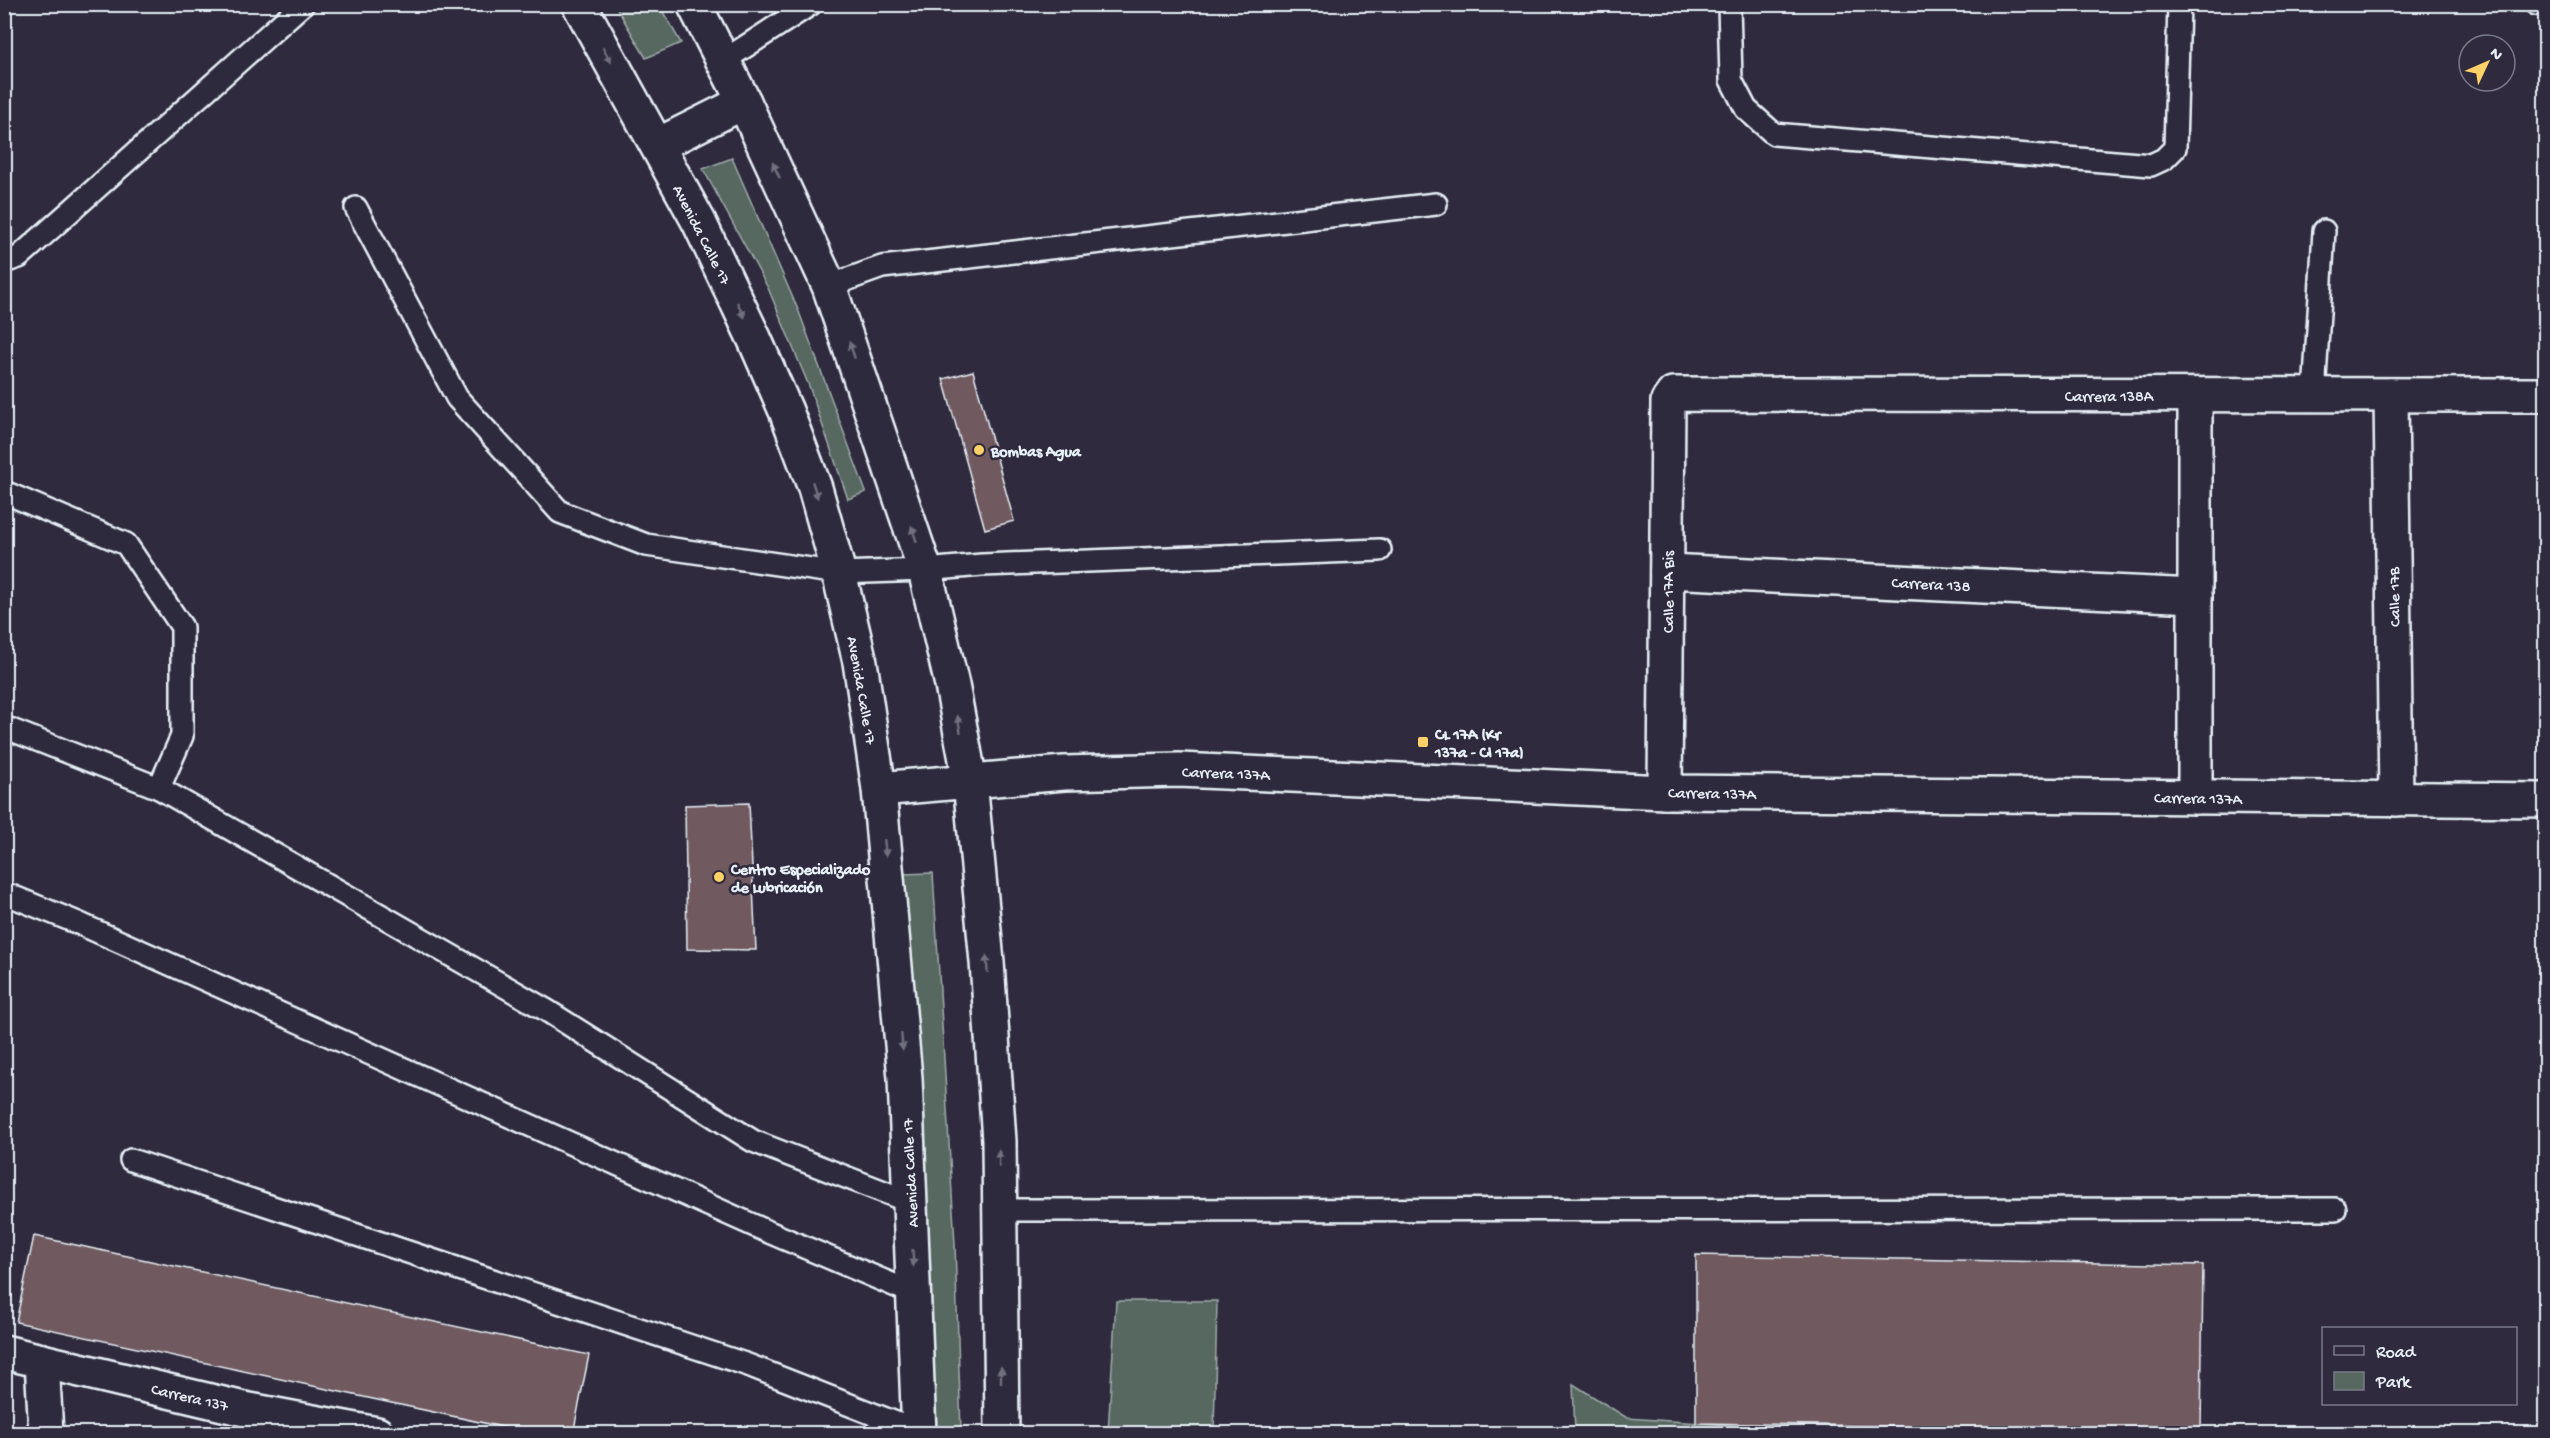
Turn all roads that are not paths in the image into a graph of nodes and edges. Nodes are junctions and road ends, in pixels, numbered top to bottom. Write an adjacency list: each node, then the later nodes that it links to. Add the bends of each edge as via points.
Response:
1 (303, 4): 15 (lane, via 19,257)
2 (579, 4): 11 (street, Avenida Calle 17, one-way to 11)
3 (694, 4): 9 (street)
4 (811, 4): 9 (lane)
5 (1729, 4): 6 (lane, via 1731,80 1746,109 1774,134 2151,165 2175,148)
6 (2179, 4)
7 (2536, 4): 8 (lane)
8 (2546, 5)
9 (723, 60): 10 (street)
10 (744, 102): 11 (street); 16 (street, one-way to 10)
11 (657, 145): 26 (street, Avenida Calle 17, one-way to 26, via 699,222 786,411)
12 (1436, 204): 16 (lane, via 882,267)
13 (356, 208): 26 (lane, via 458,398 560,512 646,544)
14 (2324, 231): 19 (lane)
15 (4, 261)
16 (829, 286): 24 (street, one-way to 16)
17 (1672, 394): 18 (street, Carrera 138A); 25 (street, Calle 17A Bis, via 1668,401)
18 (2195, 395): 19 (street, Carrera 138A); 27 (street)
19 (2314, 395): 20 (street, Carrera 138A)
20 (2391, 395): 21 (street, Carrera 138A); 34 (street, Calle 17B)
21 (2546, 395)
22 (4, 492): 30 (lane, via 126,544 182,627 182,736)
23 (1380, 550): 24 (lane)
24 (925, 570): 26 (lane); 29 (street, one-way to 24)
25 (1667, 571): 27 (street, Carrera 138); 32 (street, Calle 17A Bis)
26 (839, 573): 31 (street, Avenida Calle 17, via 860,662)
27 (2195, 596): 33 (street)
28 (4, 727): 30 (lane)
29 (970, 781): 31 (street, Carrera 137A); 32 (street, Carrera 137A, via 1064,773 1179,770); 40 (street, one-way to 29, via 987,962)
30 (159, 788): 38 (lane, via 546,1010 753,1141)
31 (879, 789): 38 (street, Avenida Calle 17, one-way to 38, via 905,1078)
32 (1665, 792): 33 (street, Carrera 137A)
33 (2195, 797): 34 (street, Carrera 137A)
34 (2396, 799): 35 (street, Carrera 137A)
35 (2546, 800)
36 (4, 893): 41 (lane, via 78,922)
37 (131, 1160): 45 (lane, via 748,1365)
38 (910, 1202): 41 (street, Avenida Calle 17, one-way to 41)
39 (2335, 1209): 40 (lane)
40 (1000, 1210): 48 (street, one-way to 40)
41 (915, 1294): 45 (street, Avenida Calle 17)
42 (4, 1352): 43 (street, Carrera 137)
43 (42, 1361): 44 (street, Carrera 137); 46 (street)
44 (244, 1421): 47 (street, Carrera 137)
45 (919, 1433)
46 (46, 1434)
47 (377, 1434)
48 (1002, 1434)

